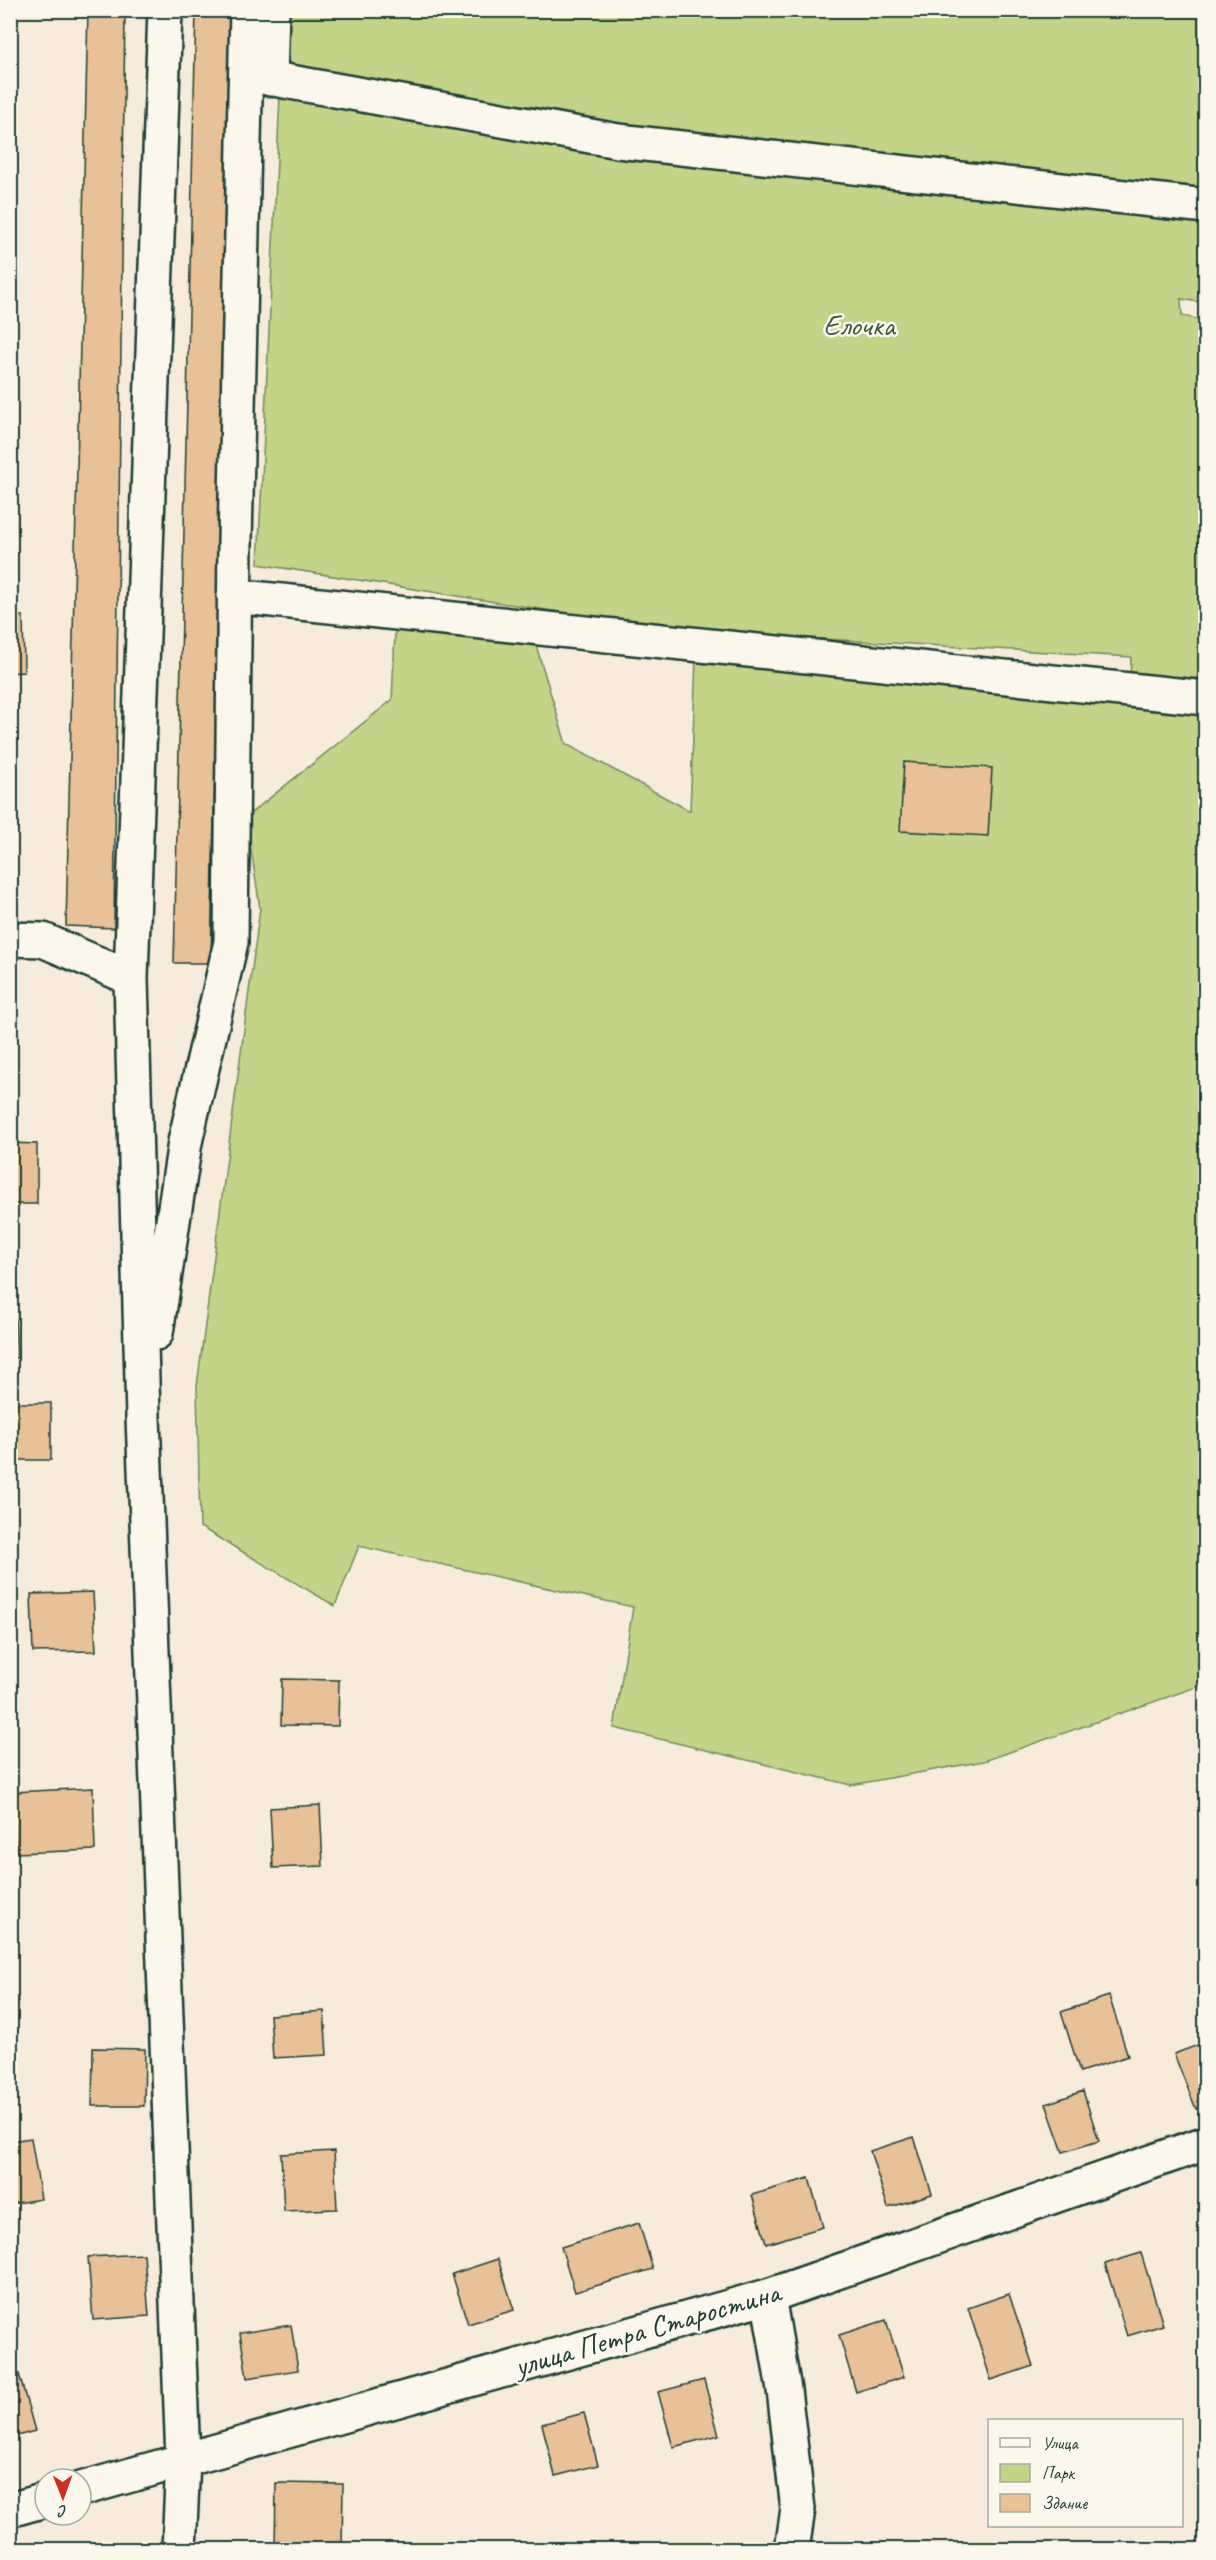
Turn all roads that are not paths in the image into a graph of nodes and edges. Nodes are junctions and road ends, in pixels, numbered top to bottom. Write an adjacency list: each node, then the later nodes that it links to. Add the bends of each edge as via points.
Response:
1 (165, 10): 9 (street)
2 (247, 10): 4 (street)
3 (272, 10): 4 (street)
4 (258, 76): 5 (street, via 618,141); 6 (street)
5 (1206, 206)
6 (234, 596): 7 (street); 10 (street, via 231,942 185,1142)
7 (1206, 698)
8 (10, 939): 9 (street, via 43,940)
9 (131, 978): 10 (street)
10 (142, 1418): 13 (street)
11 (1206, 2143): 12 (street, улица Петра Старостина)
12 (768, 2296): 13 (street, улица Петра Старостина); 18 (street, via 798,2509)
13 (183, 2460): 14 (street, улица Петра Старостина); 17 (street)
14 (93, 2486)
15 (33, 2503): 16 (street)
16 (10, 2510)
17 (178, 2550)
18 (792, 2550)

